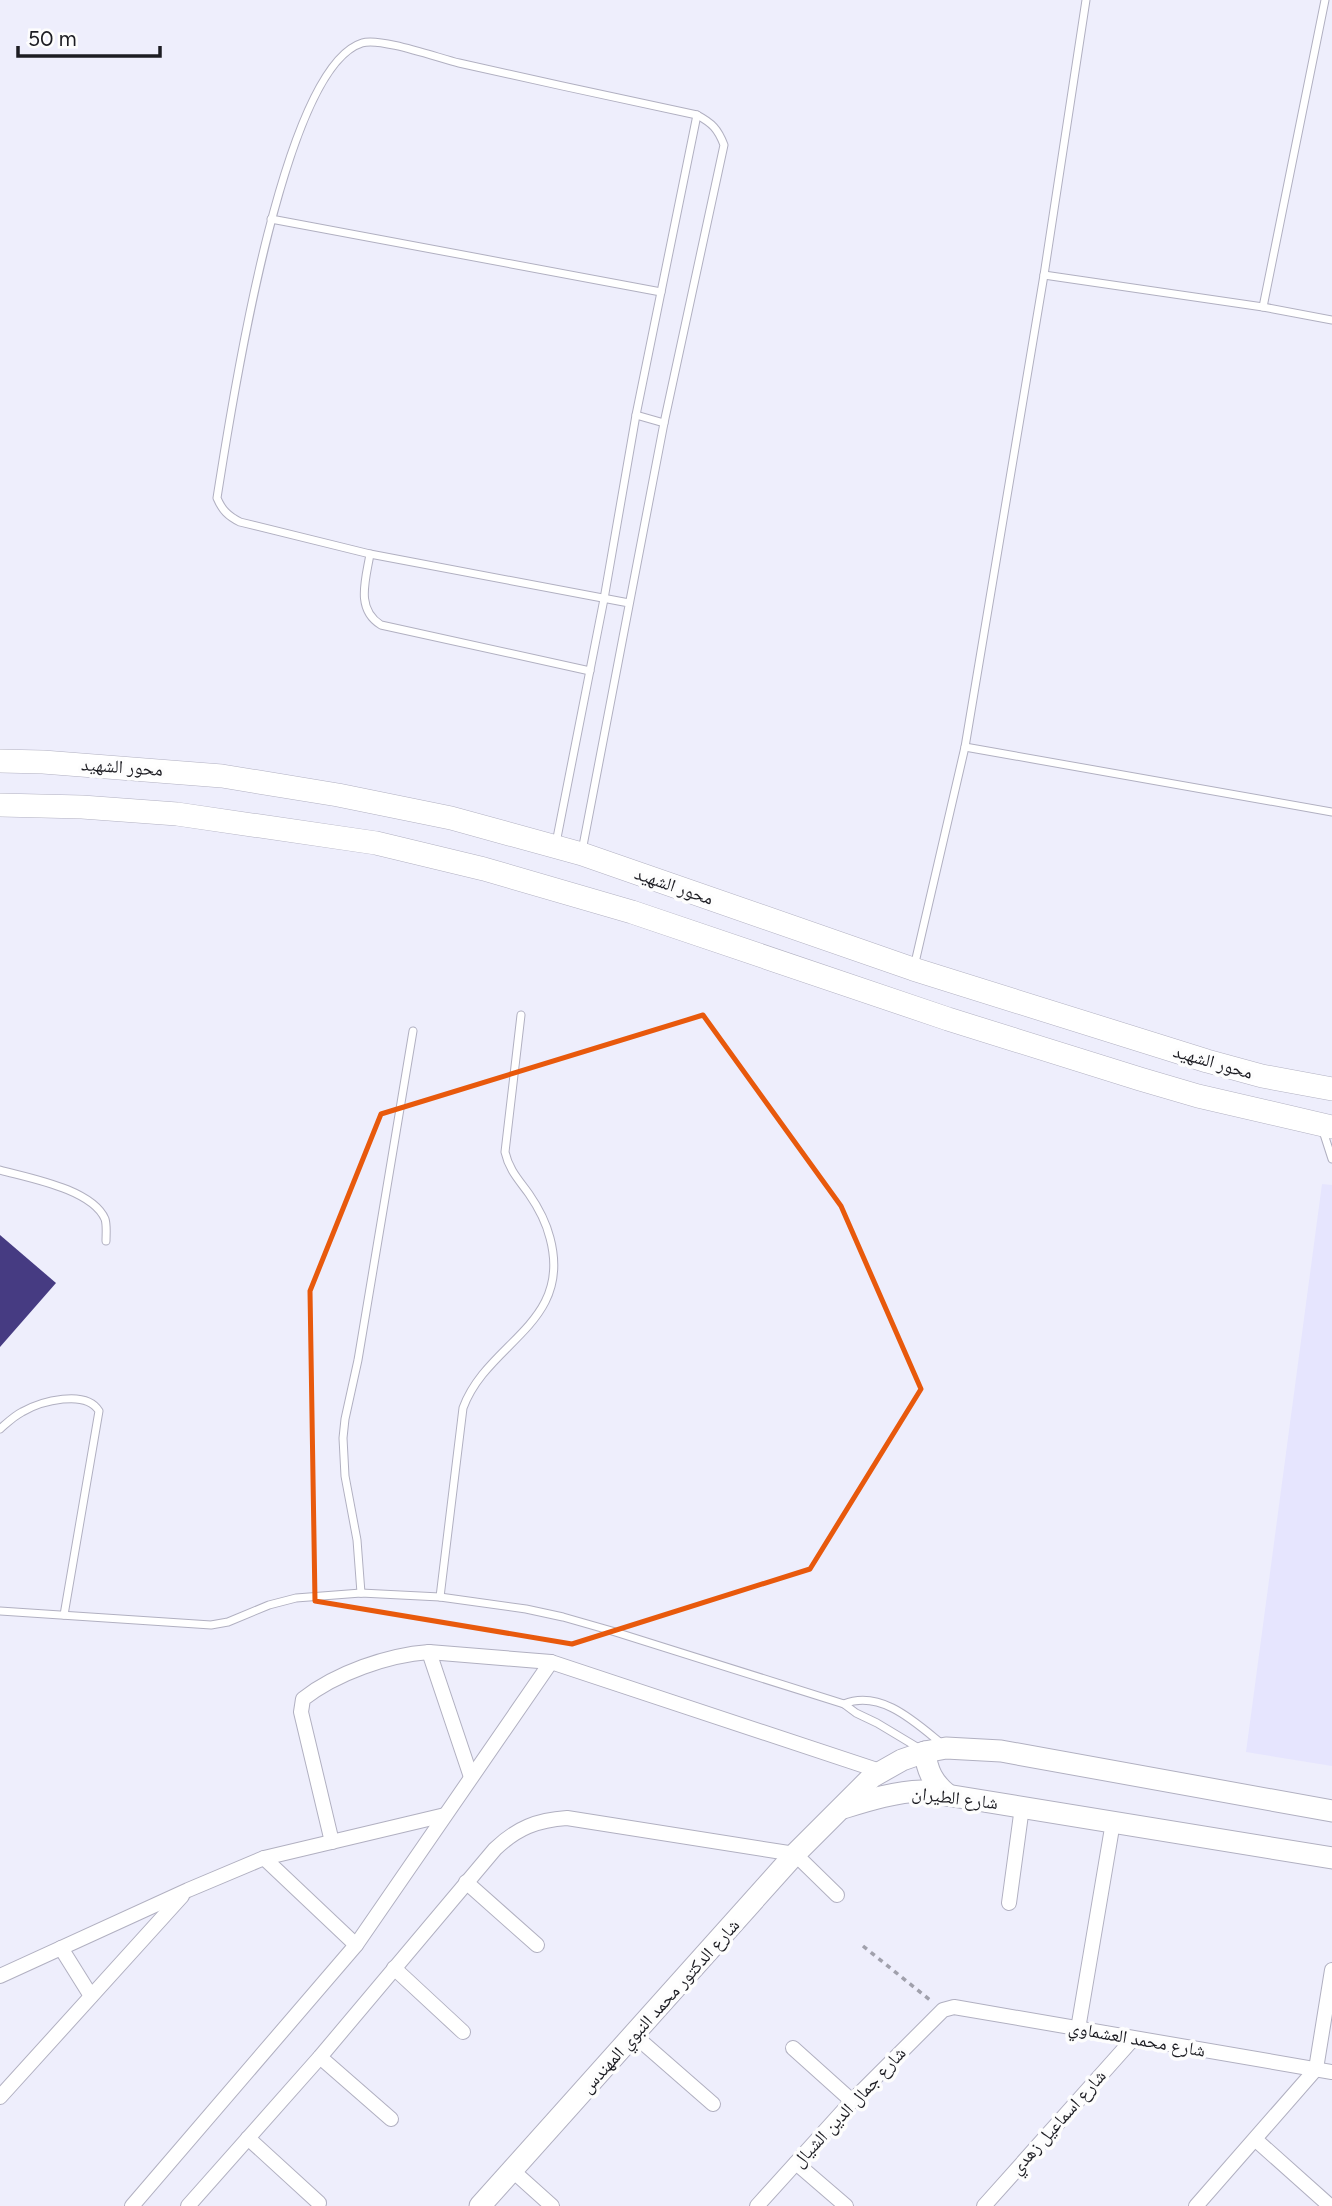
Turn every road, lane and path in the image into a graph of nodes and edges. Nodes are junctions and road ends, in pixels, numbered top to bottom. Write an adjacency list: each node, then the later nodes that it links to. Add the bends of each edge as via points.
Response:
1 (1086, 0): 5 (lane)
2 (1325, 0): 7 (lane)
3 (697, 116): 4 (lane, via 363,42 336,62 320,88 296,136); 6 (lane); 10 (lane, via 711,122 724,145)
4 (271, 219): 6 (lane); 11 (lane, via 233,393 217,498 222,509 240,522)
5 (1044, 275): 7 (lane); 15 (lane)
6 (661, 292): 9 (lane)
7 (1263, 307): 8 (lane)
8 (1332, 320)
9 (636, 415): 10 (lane); 12 (lane)
10 (664, 422): 13 (lane)
11 (370, 554): 12 (lane); 14 (lane, via 365,610 381,625)
12 (604, 599): 13 (lane); 14 (lane)
13 (629, 603): 20 (lane)
14 (590, 671): 19 (lane)
15 (965, 747): 18 (lane); 21 (lane)
16 (0, 761): 19 (main road, محور الشهيد, via 222,776 451,818)
17 (0, 806): 25 (main road, محور الشهيد, via 177,814 376,843 484,869 632,912 1151,1082)
18 (1332, 812)
19 (555, 847): 20 (main road, محور الشهيد)
20 (582, 854): 21 (main road, محور الشهيد)
21 (913, 969): 24 (main road, محور الشهيد, via 1207,1061)
22 (521, 1015): 31 (lane, via 505,1152 511,1170 544,1222 553,1254 553,1279 536,1319 481,1374 467,1395)
23 (413, 1031): 30 (lane, via 343,1438)
24 (1332, 1089)
25 (1326, 1126): 26 (lane)
26 (1332, 1159)
27 (0, 1170): 28 (lane, via 77,1194 94,1204 105,1220)
28 (106, 1241)
29 (0, 1429): 33 (lane, via 20,1413 51,1401 82,1400 99,1411)
30 (361, 1593): 31 (lane); 33 (lane, via 296,1598 211,1625)
31 (440, 1597): 36 (lane, via 563,1617)
32 (0, 1611): 33 (lane)
33 (64, 1615)
34 (429, 1653): 35 (street); 40 (street); 47 (street, via 393,1657 316,1689 303,1699 300,1712)
35 (551, 1662): 39 (street); 40 (street)
36 (844, 1704): 37 (lane, via 860,1700 892,1707); 38 (lane)
37 (946, 1748): 38 (main road, شارع الطيران); 44 (main road, شارع الطيران, via 1001,1751)
38 (925, 1752): 39 (main road, شارع الطيران); 41 (main road, via 930,1776)
39 (880, 1771): 43 (main road, شارع الطيران)
40 (471, 1777): 45 (street)
41 (948, 1795): 42 (main road, شارع الطيران); 43 (main road, شارع الطيران, via 905,1792)
42 (1022, 1807): 46 (main road, شارع الطيران); 54 (street)
43 (841, 1809): 48 (main road, شارع الدكتور محمد النبوي المهندس)
44 (1332, 1811)
45 (445, 1815): 47 (street); 55 (street)
46 (1113, 1822): 50 (main road, شارع الطيران); 64 (street)
47 (332, 1842): 49 (street)
48 (796, 1854): 51 (street, via 567,1818 547,1819 510,1835); 53 (street); 66 (main road, شارع الدكتور محمد النبوي المهندس)
49 (264, 1858): 52 (street); 55 (street)
50 (1332, 1858)
51 (466, 1882): 56 (street); 59 (street)
52 (188, 1890): 58 (street); 62 (street)
53 (837, 1895)
54 (1009, 1903)
55 (356, 1945): 81 (street)
56 (537, 1945)
57 (863, 1946): 63 (path)
58 (61, 1948): 61 (street); 62 (street)
59 (394, 1968): 65 (street); 69 (street)
60 (1332, 1970): 70 (street)
61 (0, 1976)
62 (91, 1996): 72 (street)
63 (943, 2010): 64 (street, شارع محمد العشماوي, via 964,2008); 73 (street, شارع جمال الدين الشيال)
64 (1078, 2029): 67 (street, شارع محمد العشماوي)
65 (463, 2032)
66 (634, 2035): 74 (street); 79 (main road, شارع الدكتور محمد النبوي المهندس)
67 (1133, 2039): 70 (street, شارع محمد العشماوي); 87 (street, شارع اسماعيل زهدي)
68 (793, 2048): 73 (street)
69 (320, 2057): 75 (street); 76 (street)
70 (1316, 2069): 71 (street, شارع محمد العشماوي); 77 (street)
71 (1332, 2072)
72 (0, 2097)
73 (852, 2101): 78 (street, شارع جمال الدين الشيال)
74 (713, 2104)
75 (391, 2119)
76 (248, 2138): 80 (street); 82 (street)
77 (1256, 2140): 88 (street); 89 (street)
78 (796, 2163): 85 (street, شارع جمال الدين الشيال); 86 (street)
79 (513, 2171): 83 (main road, شارع الدكتور محمد النبوي المهندس); 84 (street)
80 (320, 2203)
81 (132, 2206)
82 (188, 2206)
83 (480, 2206)
84 (552, 2206)
85 (758, 2206)
86 (846, 2206)
87 (984, 2206)
88 (1196, 2206)
89 (1330, 2206)

